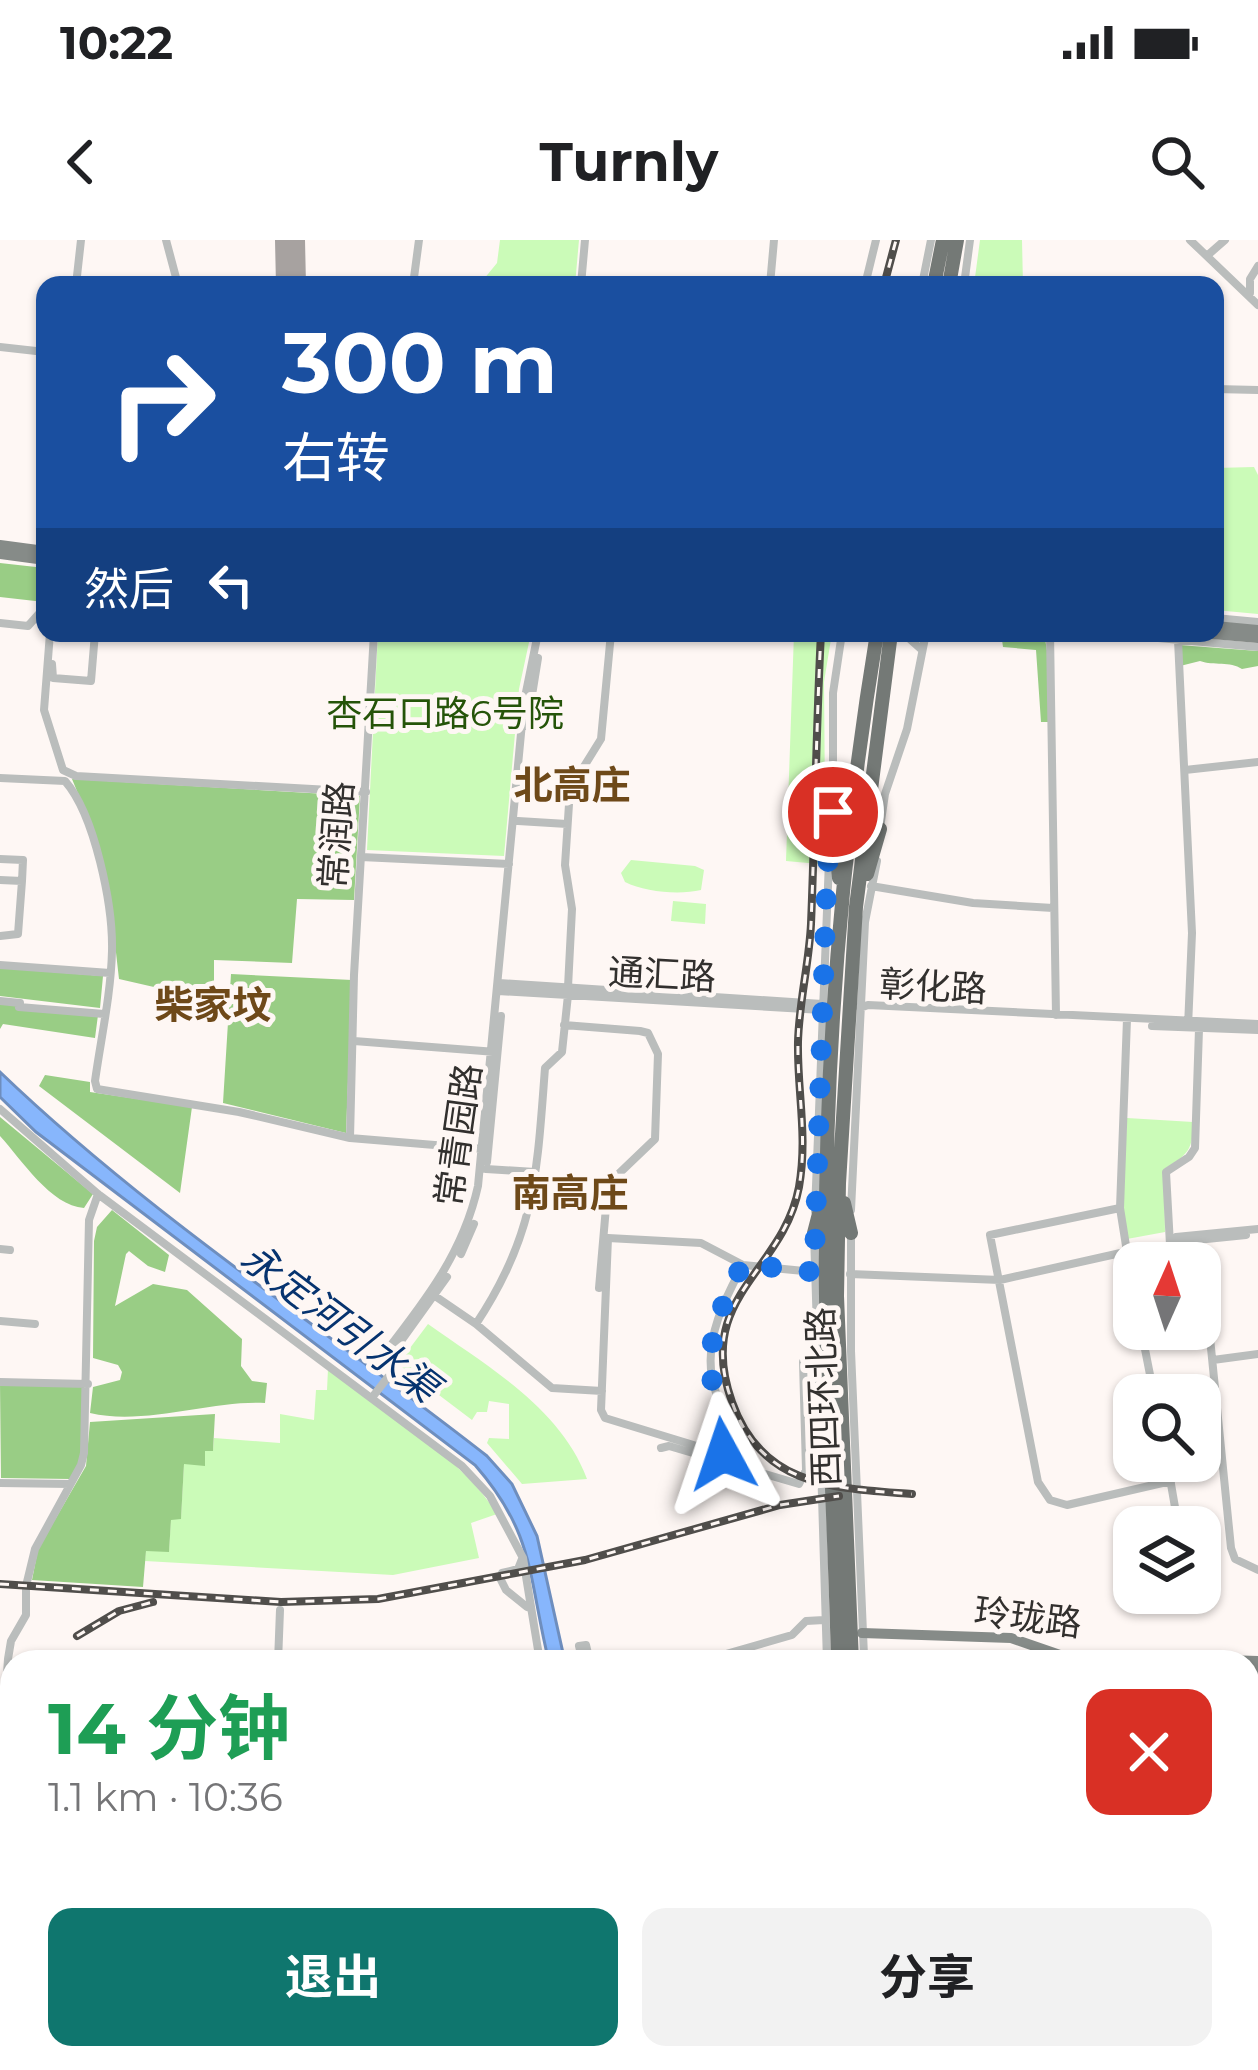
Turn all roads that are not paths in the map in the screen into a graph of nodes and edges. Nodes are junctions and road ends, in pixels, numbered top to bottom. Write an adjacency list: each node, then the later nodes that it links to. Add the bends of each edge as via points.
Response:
1 (81, 240): 15 (street)
2 (166, 240): 16 (street)
3 (419, 240): 17 (street)
4 (587, 240): 18 (street)
5 (774, 240): 19 (street)
6 (876, 240): 20 (street)
7 (931, 240): 21 (street)
8 (943, 240): 22 (highway)
9 (957, 240): 23 (highway)
10 (970, 240): 24 (street)
11 (1193, 240): 13 (street); 25 (street)
12 (1225, 240): 13 (street)
13 (1210, 254): 25 (street)
14 (1258, 266): 25 (street, via 1250,279)
15 (77, 276)
16 (176, 276)
17 (414, 276)
18 (584, 276)
19 (771, 276)
20 (867, 276)
21 (924, 276)
22 (936, 276)
23 (951, 276)
24 (965, 276)
25 (1255, 300)
26 (0, 347): 27 (street)
27 (36, 351)
28 (1224, 389): 29 (street)
29 (1258, 390)
30 (0, 550): 31 (main road)
31 (36, 554)
32 (36, 617): 33 (street, via 28,626)
33 (0, 623)
34 (1224, 625): 36 (main road)
35 (1224, 634): 36 (main road)
36 (1258, 635): 37 (street)
37 (1224, 637)
38 (51, 642): 52 (street)
39 (94, 642): 52 (street, via 91,681)
40 (374, 642): 58 (street, 常润路)
41 (538, 642): 65 (street, 常青园路, via 524,702)
42 (539, 642): 60 (street, 常青园路)
43 (610, 642): 61 (street, via 601,739 570,789)
44 (843, 642): 59 (street, 西四环北路, via 833,693)
45 (877, 642): 53 (highway, 西四环北路)
46 (889, 642): 53 (highway, 西四环北路)
47 (917, 642): 51 (street)
48 (924, 642): 51 (street, 西四环北路)
49 (1050, 642): 70 (street)
50 (1178, 642): 55 (street)
51 (922, 650): 62 (street, 西四环北路)
52 (49, 675): 56 (street, via 44,710)
53 (874, 696): 69 (highway, 西四环北路)
54 (1258, 762): 55 (street)
55 (1185, 770): 83 (street)
56 (67, 777): 57 (street); 58 (street); 73 (street, via 92,836)
57 (0, 778)
58 (366, 792): 63 (street, 常润路)
59 (833, 812): 69 (highway); 77 (street, 西四环北路)
60 (518, 821): 61 (street); 74 (street, 常青园路)
61 (567, 824): 75 (street)
62 (880, 829): 68 (street, 西四环北路); 69 (highway)
63 (361, 857): 65 (street); 85 (street, 常润路)
64 (0, 859): 67 (street, via 23,860)
65 (509, 864): 74 (street, 常青园路)
66 (0, 880): 67 (street)
67 (22, 881): 71 (street, via 18,934)
68 (872, 886): 70 (street); 78 (street, 西四环北路)
69 (849, 907): 92 (highway, 西四环北路)
70 (1053, 908): 80 (street)
71 (0, 936)
72 (0, 964): 73 (street)
73 (110, 973): 79 (street)
74 (501, 987): 75 (street, 通汇路); 86 (street, 常青园路)
75 (568, 991): 77 (street, 通汇路); 82 (street)
76 (0, 1001): 79 (street)
77 (822, 1007): 96 (street, 西四环北路)
78 (860, 1008): 80 (street, 彰化路); 97 (street, 西四环北路)
79 (104, 1014): 88 (street, via 97,1089)
80 (1056, 1017): 81 (street, 彰化路)
81 (1126, 1021): 83 (street, 彰化路); 94 (street)
82 (563, 1025): 91 (street, via 562,1052 545,1068); 106 (street, via 640,1031 658,1054 655,1139 608,1184)
83 (1192, 1026): 84 (street, 彰化路); 99 (street, via 1195,1148 1166,1172)
84 (1258, 1027)
85 (354, 1041): 86 (street); 88 (street, 常润路)
86 (495, 1052): 89 (street, 常青园路); 90 (street, 常青园路)
87 (0, 1109): 93 (street)
88 (350, 1138): 89 (street)
89 (483, 1149): 107 (street, 常青园路, via 460,1245 381,1358 386,1362)
90 (486, 1169): 91 (street); 107 (street, 常青园路, via 470,1238)
91 (535, 1172): 110 (street, via 525,1231)
92 (833, 1183): 96 (highway); 97 (highway); 136 (highway, 西四环北路, via 826,1295); 137 (highway, 西四环北路)
93 (98, 1194): 117 (street, via 89,1220); 124 (street, via 462,1466 490,1496)
94 (1120, 1208): 98 (street); 105 (street, via 990,1235)
95 (1258, 1231): 100 (street)
96 (814, 1233): 103 (street, 西四环北路)
97 (850, 1233): 104 (street, 西四环北路)
98 (1124, 1242)
99 (1169, 1242)
100 (1176, 1242)
101 (1113, 1255): 105 (street)
102 (743, 1264): 103 (street); 118 (street, via 701,1244 608,1238); 118 (street, via 712,1349 723,1454 605,1418)
103 (814, 1272): 114 (street, 西四环北路)
104 (850, 1274): 105 (street); 129 (street, 西四环北路)
105 (1000, 1280): 121 (street, via 1038,1482 1050,1500 1067,1504)
106 (599, 1288)
107 (435, 1296): 110 (street)
108 (0, 1321): 109 (street)
109 (35, 1324)
110 (476, 1324): 118 (street, via 552,1388)
111 (1212, 1350): 113 (street)
112 (1258, 1354): 113 (street)
113 (1213, 1360): 125 (street, via 1231,1548 1235,1559)
114 (815, 1362): 120 (street, via 802,1362 806,1470 799,1484); 128 (street, 西四环北路)
115 (388, 1378): 119 (street)
116 (0, 1382): 117 (street)
117 (88, 1384): 123 (street, via 84,1453)
118 (602, 1391)
119 (374, 1395)
120 (661, 1448)
121 (1166, 1482)
122 (0, 1483): 123 (street)
123 (72, 1484): 131 (street, via 35,1549 26,1615)
124 (523, 1558): 127 (street); 127 (street, via 500,1578)
125 (1258, 1570)
126 (280, 1610): 132 (street)
127 (529, 1610): 133 (street)
128 (825, 1620): 134 (street); 135 (street, 西四环北路)
129 (862, 1633): 130 (main road, 玲珑路); 138 (street, 西四环北路)
130 (933, 1638): 139 (main road, via 891,1640); 140 (main road, 玲珑路, via 1011,1638)
131 (10, 1650)
132 (278, 1650)
133 (537, 1650)
134 (740, 1650)
135 (826, 1650)
136 (838, 1650)
137 (859, 1650)
138 (861, 1650)
139 (893, 1650)
140 (1046, 1650)

